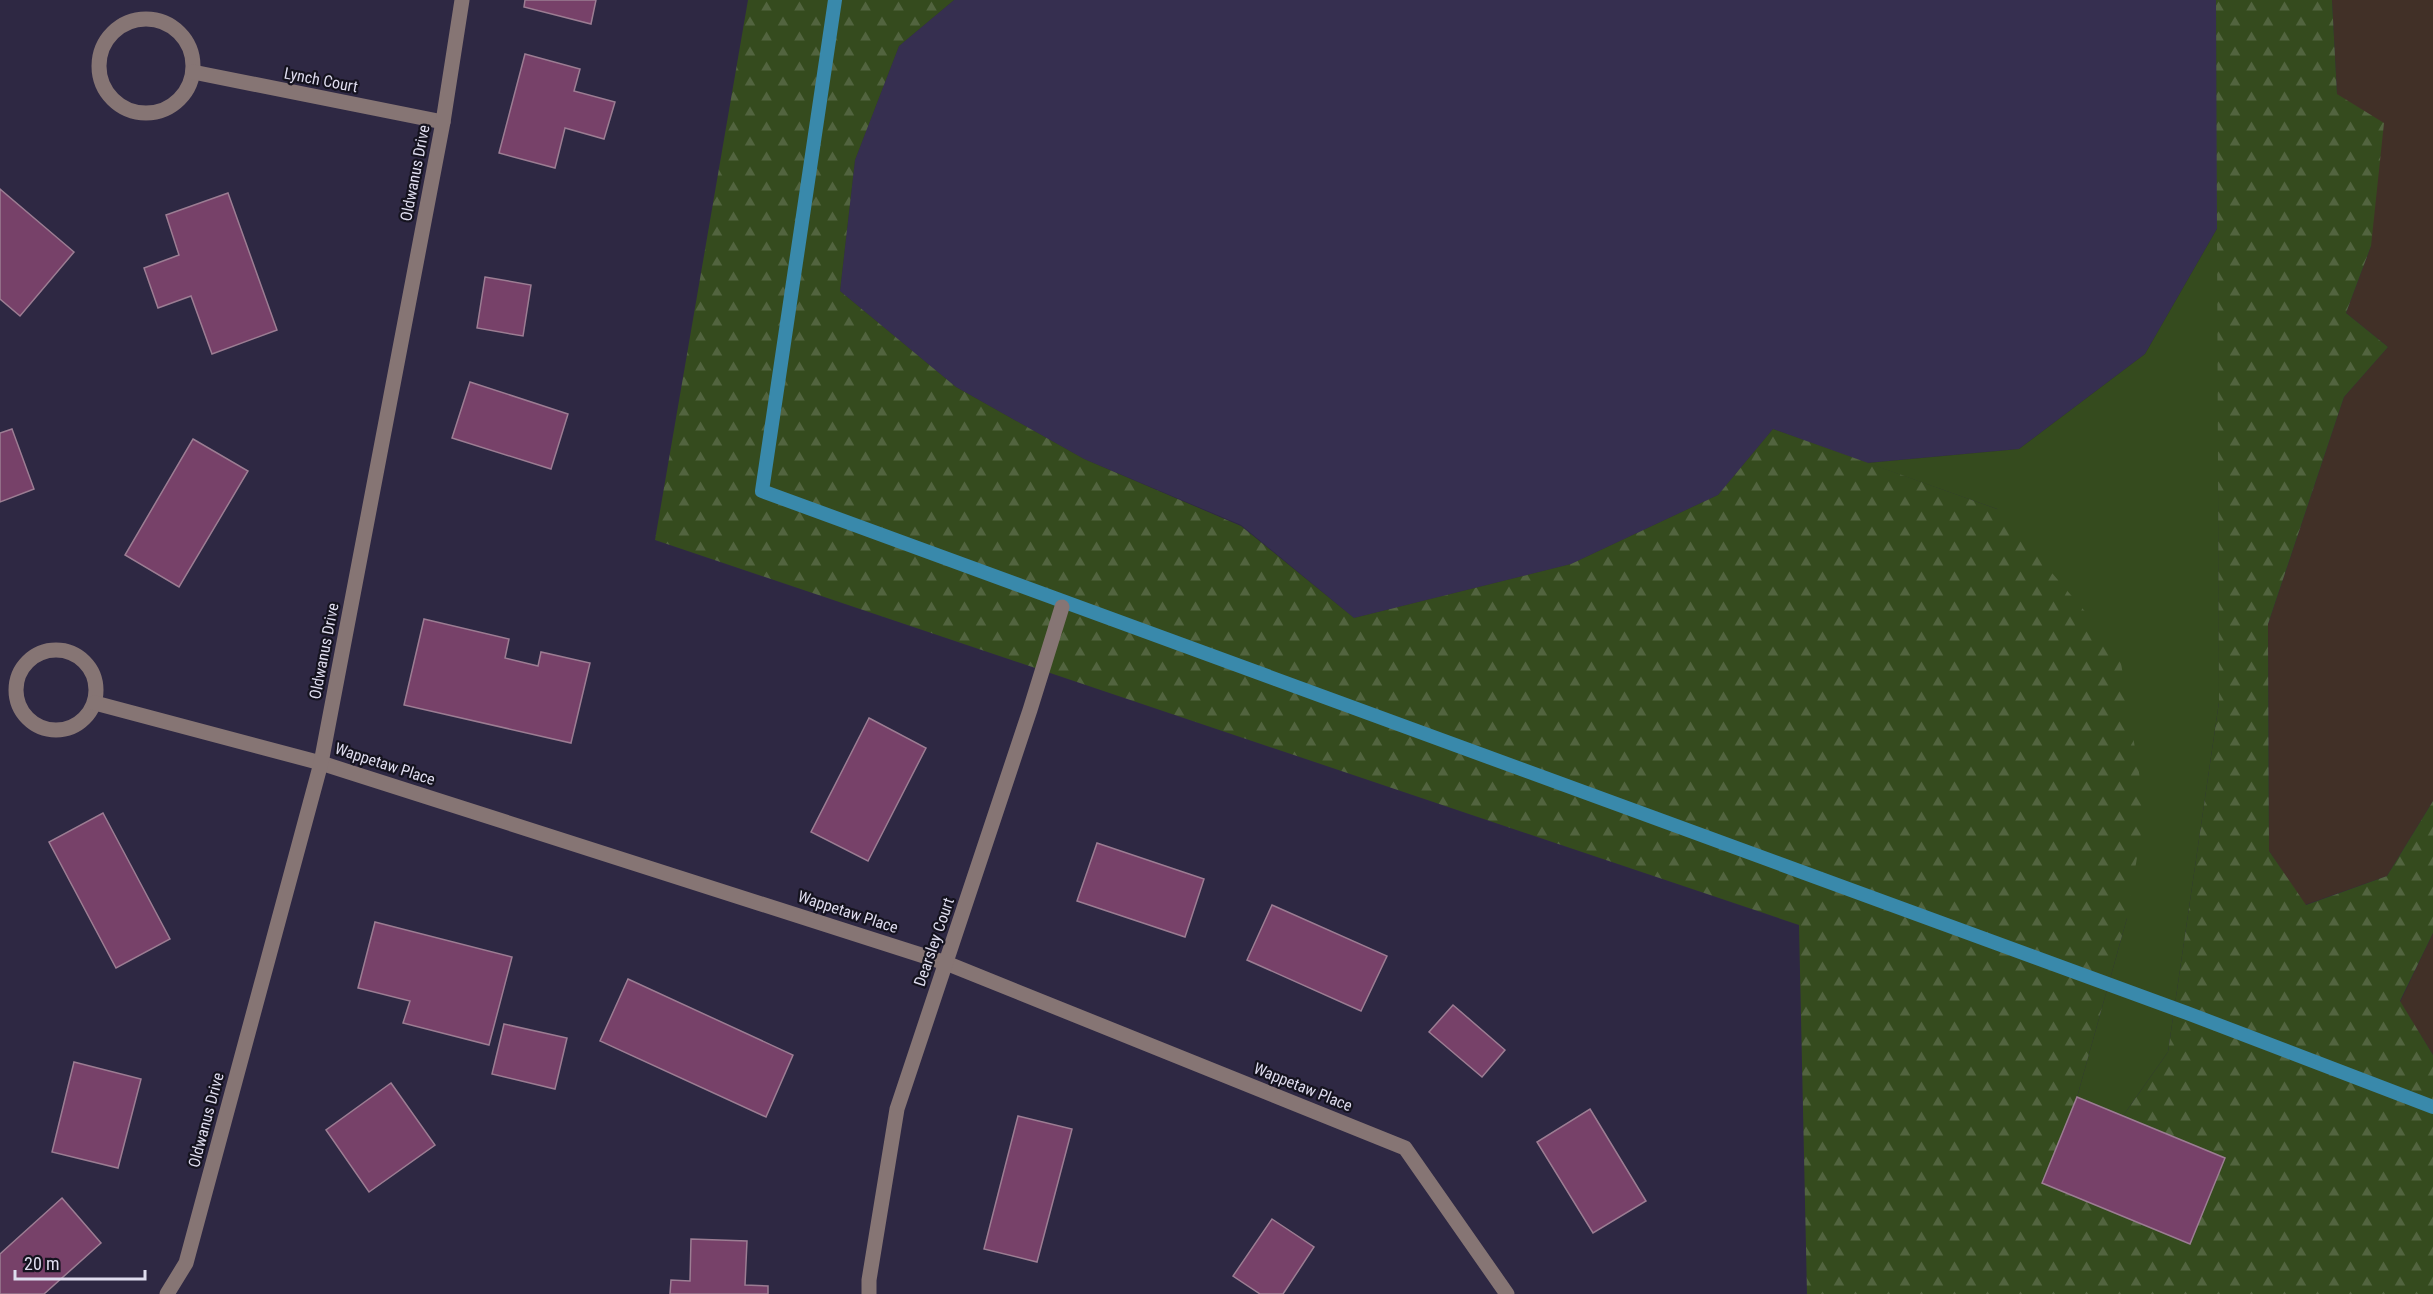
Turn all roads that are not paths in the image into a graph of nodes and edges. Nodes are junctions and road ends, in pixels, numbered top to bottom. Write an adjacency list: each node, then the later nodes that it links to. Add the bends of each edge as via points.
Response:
1 (462, 0): 3 (street, Oldwanus Drive)
2 (193, 72): 2 (street, via 191,54 183,38 170,25 153,19 134,20 118,28 99,58 99,77 107,93 121,106 138,112 157,112 174,104 186,90); 3 (street, Lynch Court)
3 (443, 122): 6 (street, Oldwanus Drive)
4 (1062, 607): 7 (street, Dearsley Court)
5 (95, 703): 5 (street, via 97,687 93,672 69,652 53,650 38,655 25,664 17,678 20,709 30,722 44,729 60,731 75,727); 6 (street, Wappetaw Place)
6 (321, 763): 7 (street, Wappetaw Place); 8 (street, Oldwanus Drive, via 186,1263)
7 (946, 963): 9 (street, Dearsley Court, via 897,1109); 10 (street, Wappetaw Place, via 1405,1148)
8 (167, 1294)
9 (869, 1294)
10 (1507, 1294)

